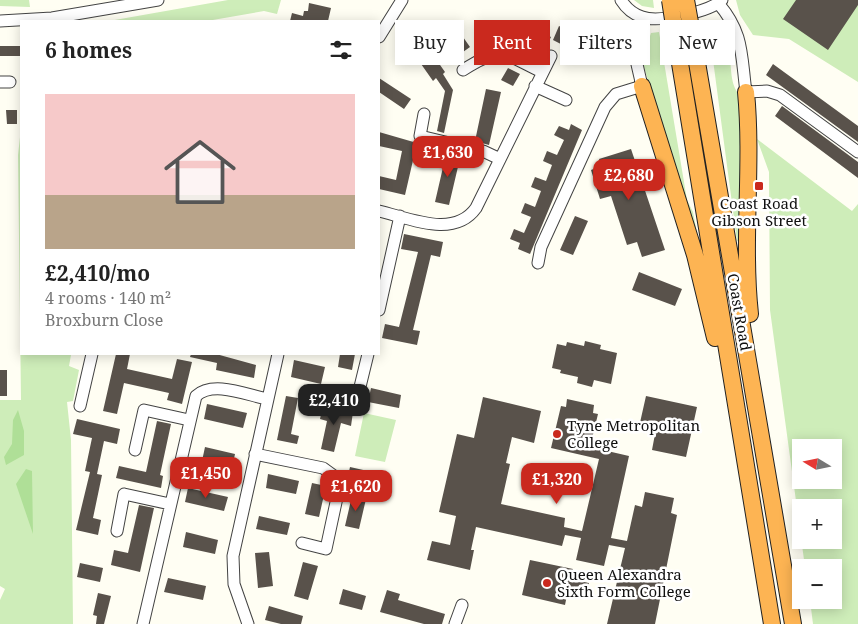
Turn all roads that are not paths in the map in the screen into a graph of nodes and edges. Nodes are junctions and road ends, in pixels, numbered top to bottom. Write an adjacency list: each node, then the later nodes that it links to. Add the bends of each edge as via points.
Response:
1 (158, 0): 9 (street, via 52,18)
2 (402, 0): 10 (street)
3 (610, 0): 6 (street)
4 (670, 0): 35 (highway, Coast Road, bridge)
5 (686, 0): 34 (highway, Coast Road, bridge)
6 (622, 2): 8 (street)
7 (720, 2): 8 (street, via 702,11); 16 (street, via 739,35)
8 (641, 17): 15 (street, via 634,47)
9 (0, 21)
10 (380, 35)
11 (551, 56): 13 (street)
12 (463, 70): 13 (street, via 484,57 498,53)
13 (542, 72): 14 (street)
14 (536, 86): 17 (street); 20 (street)
15 (642, 86): 23 (street, via 616,94 609,101 541,247); 35 (highway, via 695,256)
16 (746, 92): 19 (street, via 767,91 780,95); 34 (highway, via 750,157 746,279)
17 (566, 100)
18 (424, 114): 20 (street, via 420,136)
19 (858, 152)
20 (500, 158): 22 (street, via 476,208 464,220 445,225)
21 (380, 212): 22 (street)
22 (400, 216): 24 (street)
23 (538, 263)
24 (380, 306)
25 (92, 355): 30 (street)
26 (278, 355): 29 (street)
27 (368, 355): 28 (street)
28 (358, 395)
29 (267, 399): 31 (street, via 216,388 204,390 196,396); 33 (street)
30 (80, 406)
31 (190, 420): 32 (street, via 144,410); 36 (street)
32 (135, 450)
33 (254, 454): 38 (street, via 323,468 334,476 338,493 326,549); 41 (street, via 233,556 234,584)
34 (765, 462): 44 (highway, Coast Road)
35 (747, 474): 43 (highway, Coast Road)
36 (170, 504): 37 (street, via 124,494); 40 (street)
37 (116, 531)
38 (302, 543)
39 (462, 604): 42 (street)
40 (143, 624)
41 (248, 624)
42 (455, 624)
43 (772, 624)
44 (794, 624)

